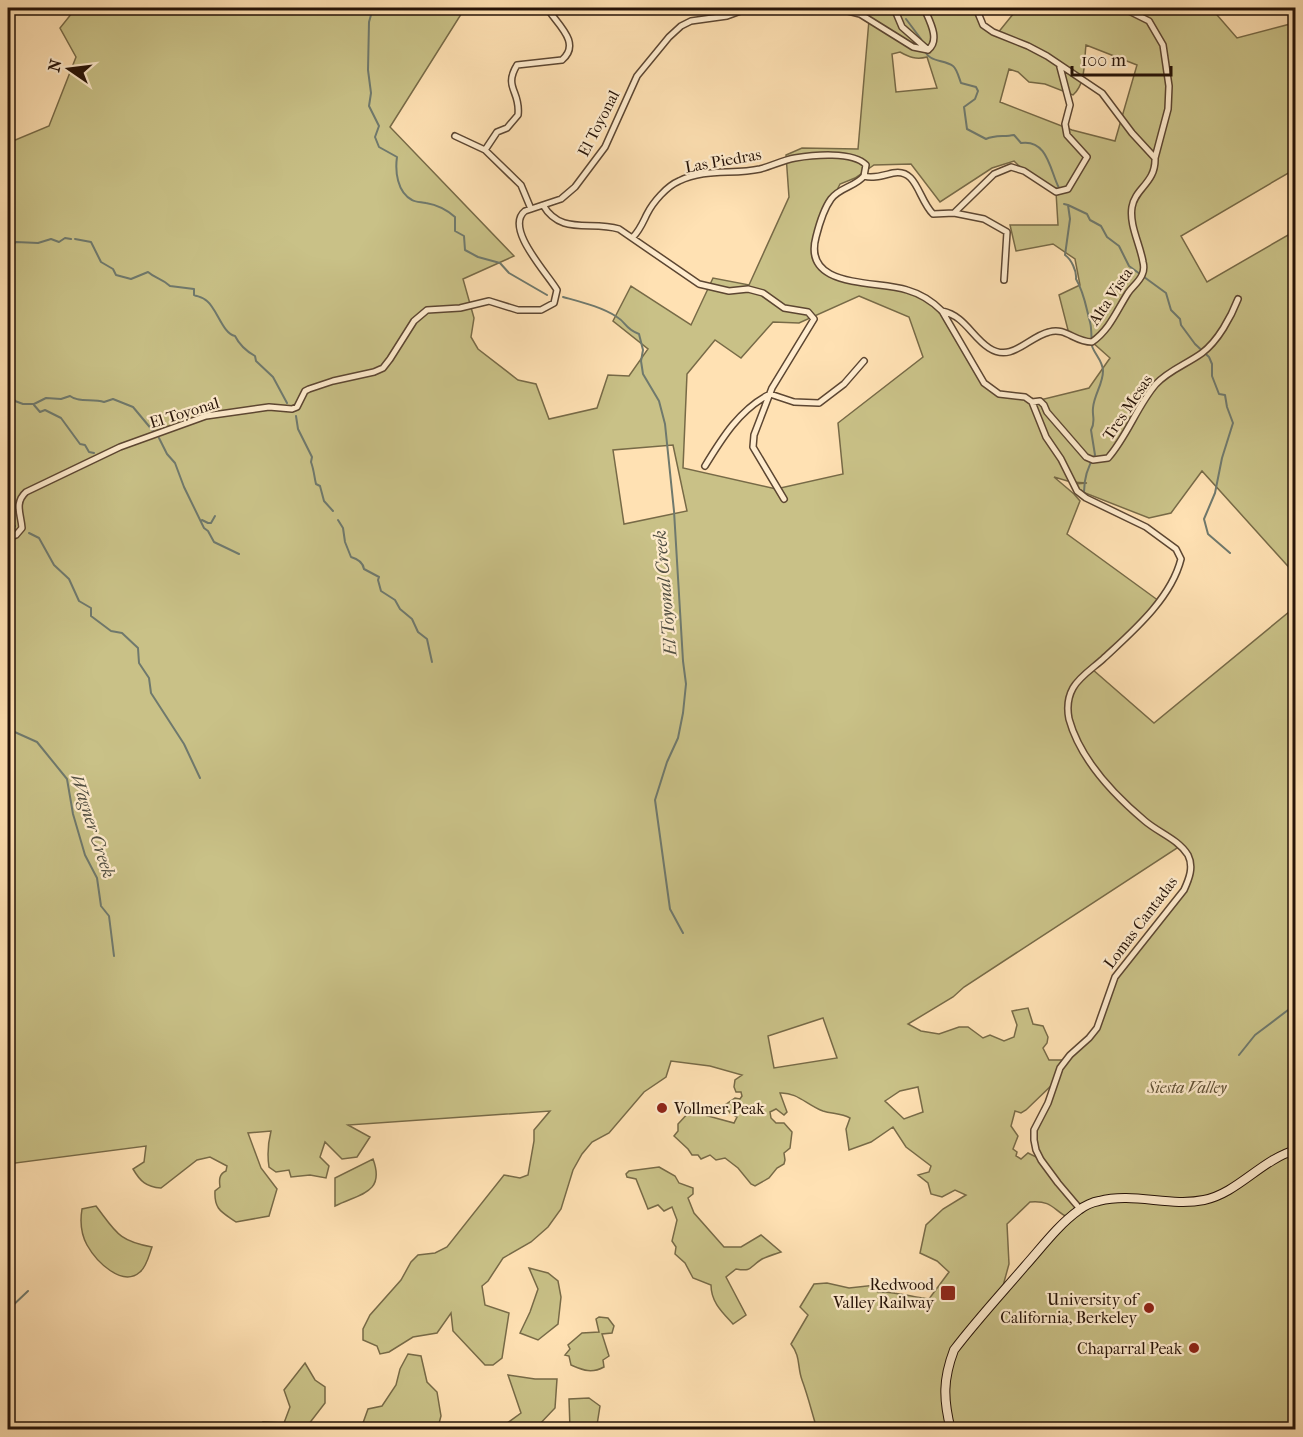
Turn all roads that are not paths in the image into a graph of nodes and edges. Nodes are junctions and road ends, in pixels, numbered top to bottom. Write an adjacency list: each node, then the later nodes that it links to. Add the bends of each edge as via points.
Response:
1 (547, 8): 11 (street, via 567,34 569,51 562,60 517,64 511,80 519,101 518,115 507,128 497,132)
2 (749, 8): 14 (street, El Toyonal, via 691,21 669,37 637,76 594,163 567,195)
3 (836, 8): 8 (street, via 860,14 913,47)
4 (894, 8): 8 (street, via 902,27)
5 (924, 8): 8 (street, via 935,38)
6 (976, 8): 9 (street, via 983,25 993,32 1028,46)
7 (1123, 8): 12 (street, via 1149,21 1163,45 1168,109)
8 (928, 50)
9 (1060, 66): 12 (street, via 1102,93); 16 (street, via 1070,105 1065,124 1067,135 1087,157 1071,185 1056,192 1011,167 994,174)
10 (455, 136): 11 (street)
11 (485, 150): 15 (street, via 521,185)
12 (1155, 158): 20 (street, Alta Vista, via 1156,167 1131,208 1144,263 1142,276 1109,327 1092,342 1081,342 1060,330 1050,331 1017,350 1003,352 990,348 952,313)
13 (864, 176): 16 (street, via 906,172 933,214); 17 (street, Las Piedras, via 867,170 863,162 826,156 693,176 674,184 660,198); 20 (street, via 837,192 830,201 814,244 814,260 838,278 909,290 932,301)
14 (543, 206): 15 (street, El Toyonal); 17 (street, via 563,224 607,225)
15 (531, 209): 26 (street, El Toyonal, via 521,214 519,227 557,291 550,307 525,311 489,301 427,310 414,321 383,368 309,389 292,409 269,407 206,416 120,447 26,492 19,498 18,506 22,528)
16 (954, 213): 18 (street, via 984,219 1007,232)
17 (633, 237): 22 (street, via 699,284 729,291 748,289 763,293 784,308 808,312 814,319)
18 (1004, 280)
19 (1238, 299): 23 (street, Tres Mesas, via 1216,340 1155,385 1121,444 1108,458 1086,457 1044,405)
20 (942, 311): 23 (street, via 984,383 999,394 1025,397)
21 (864, 361): 22 (street, via 844,384 819,403 794,402)
22 (770, 394): 24 (street, via 742,415); 25 (street, via 753,447)
23 (1032, 402): 28 (street, Lomas Cantadas, via 1046,437 1077,491 1146,527 1176,549 1181,560 1159,601 1077,682 1069,701 1069,717 1077,740 1104,779 1143,819 1176,841 1191,865 1184,890 1115,977 1097,1028 1060,1068 1034,1130 1041,1160)
24 (705, 466)
25 (784, 499)
26 (8, 538)
27 (1296, 1150): 28 (street, via 1205,1200 1124,1198 1100,1200)
28 (1080, 1209): 29 (street, via 954,1350 944,1387)
29 (951, 1430)

